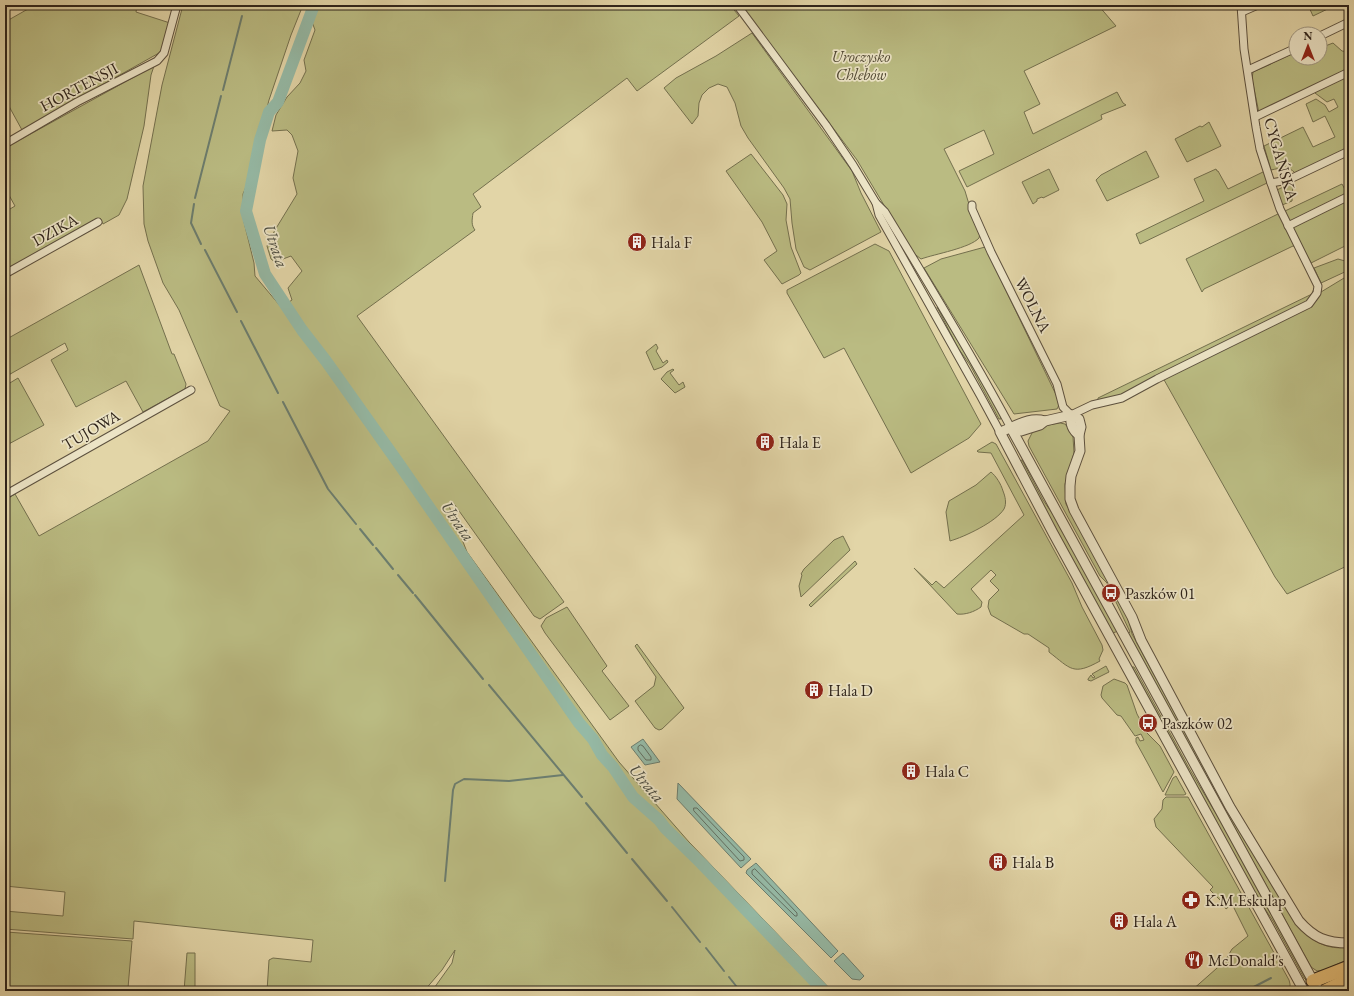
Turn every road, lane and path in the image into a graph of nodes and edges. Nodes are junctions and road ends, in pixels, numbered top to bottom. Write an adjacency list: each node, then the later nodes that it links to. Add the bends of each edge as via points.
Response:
1 (178, 5): 11 (street, HORTENSJI, via 164,53 157,61 77,102)
2 (737, 5): 15 (street, via 826,125)
3 (1258, 5): 4 (street)
4 (1242, 8): 8 (street, CYGAŃSKA)
5 (1349, 22): 6 (street)
6 (1328, 32)
7 (1288, 52): 8 (street)
8 (1248, 70): 10 (street, CYGAŃSKA)
9 (1349, 72): 10 (street)
10 (1255, 117): 13 (street, CYGAŃSKA, via 1260,149)
11 (5, 144)
12 (1349, 151): 13 (street, via 1288,180)
13 (1271, 183): 18 (street, CYGAŃSKA)
14 (1349, 196): 18 (street)
15 (876, 203): 22 (street, via 885,212 927,280); 23 (street, via 882,221)
16 (972, 205): 21 (street, WOLNA, via 986,243 1057,384 1063,407)
17 (98, 222): 19 (street, DZIKA)
18 (1288, 226): 21 (street, CYGAŃSKA, via 1318,286 1315,297 1309,304 1122,398 1092,405)
19 (5, 274)
20 (191, 390): 24 (street, TUJOWA)
21 (1071, 415): 22 (street, via 1045,421 1038,419 1018,423); 25 (street, via 1079,419 1081,427 1080,451 1071,476 1070,499 1132,617 1144,647 1230,808 1299,921 1316,936 1333,942)
22 (1011, 428): 23 (street); 28 (street)
23 (1000, 432): 28 (street, via 1053,533)
24 (5, 496)
25 (1349, 943)
26 (1349, 967): 28 (highway)
27 (1349, 979): 29 (highway)
28 (1311, 989)
29 (1325, 991)

